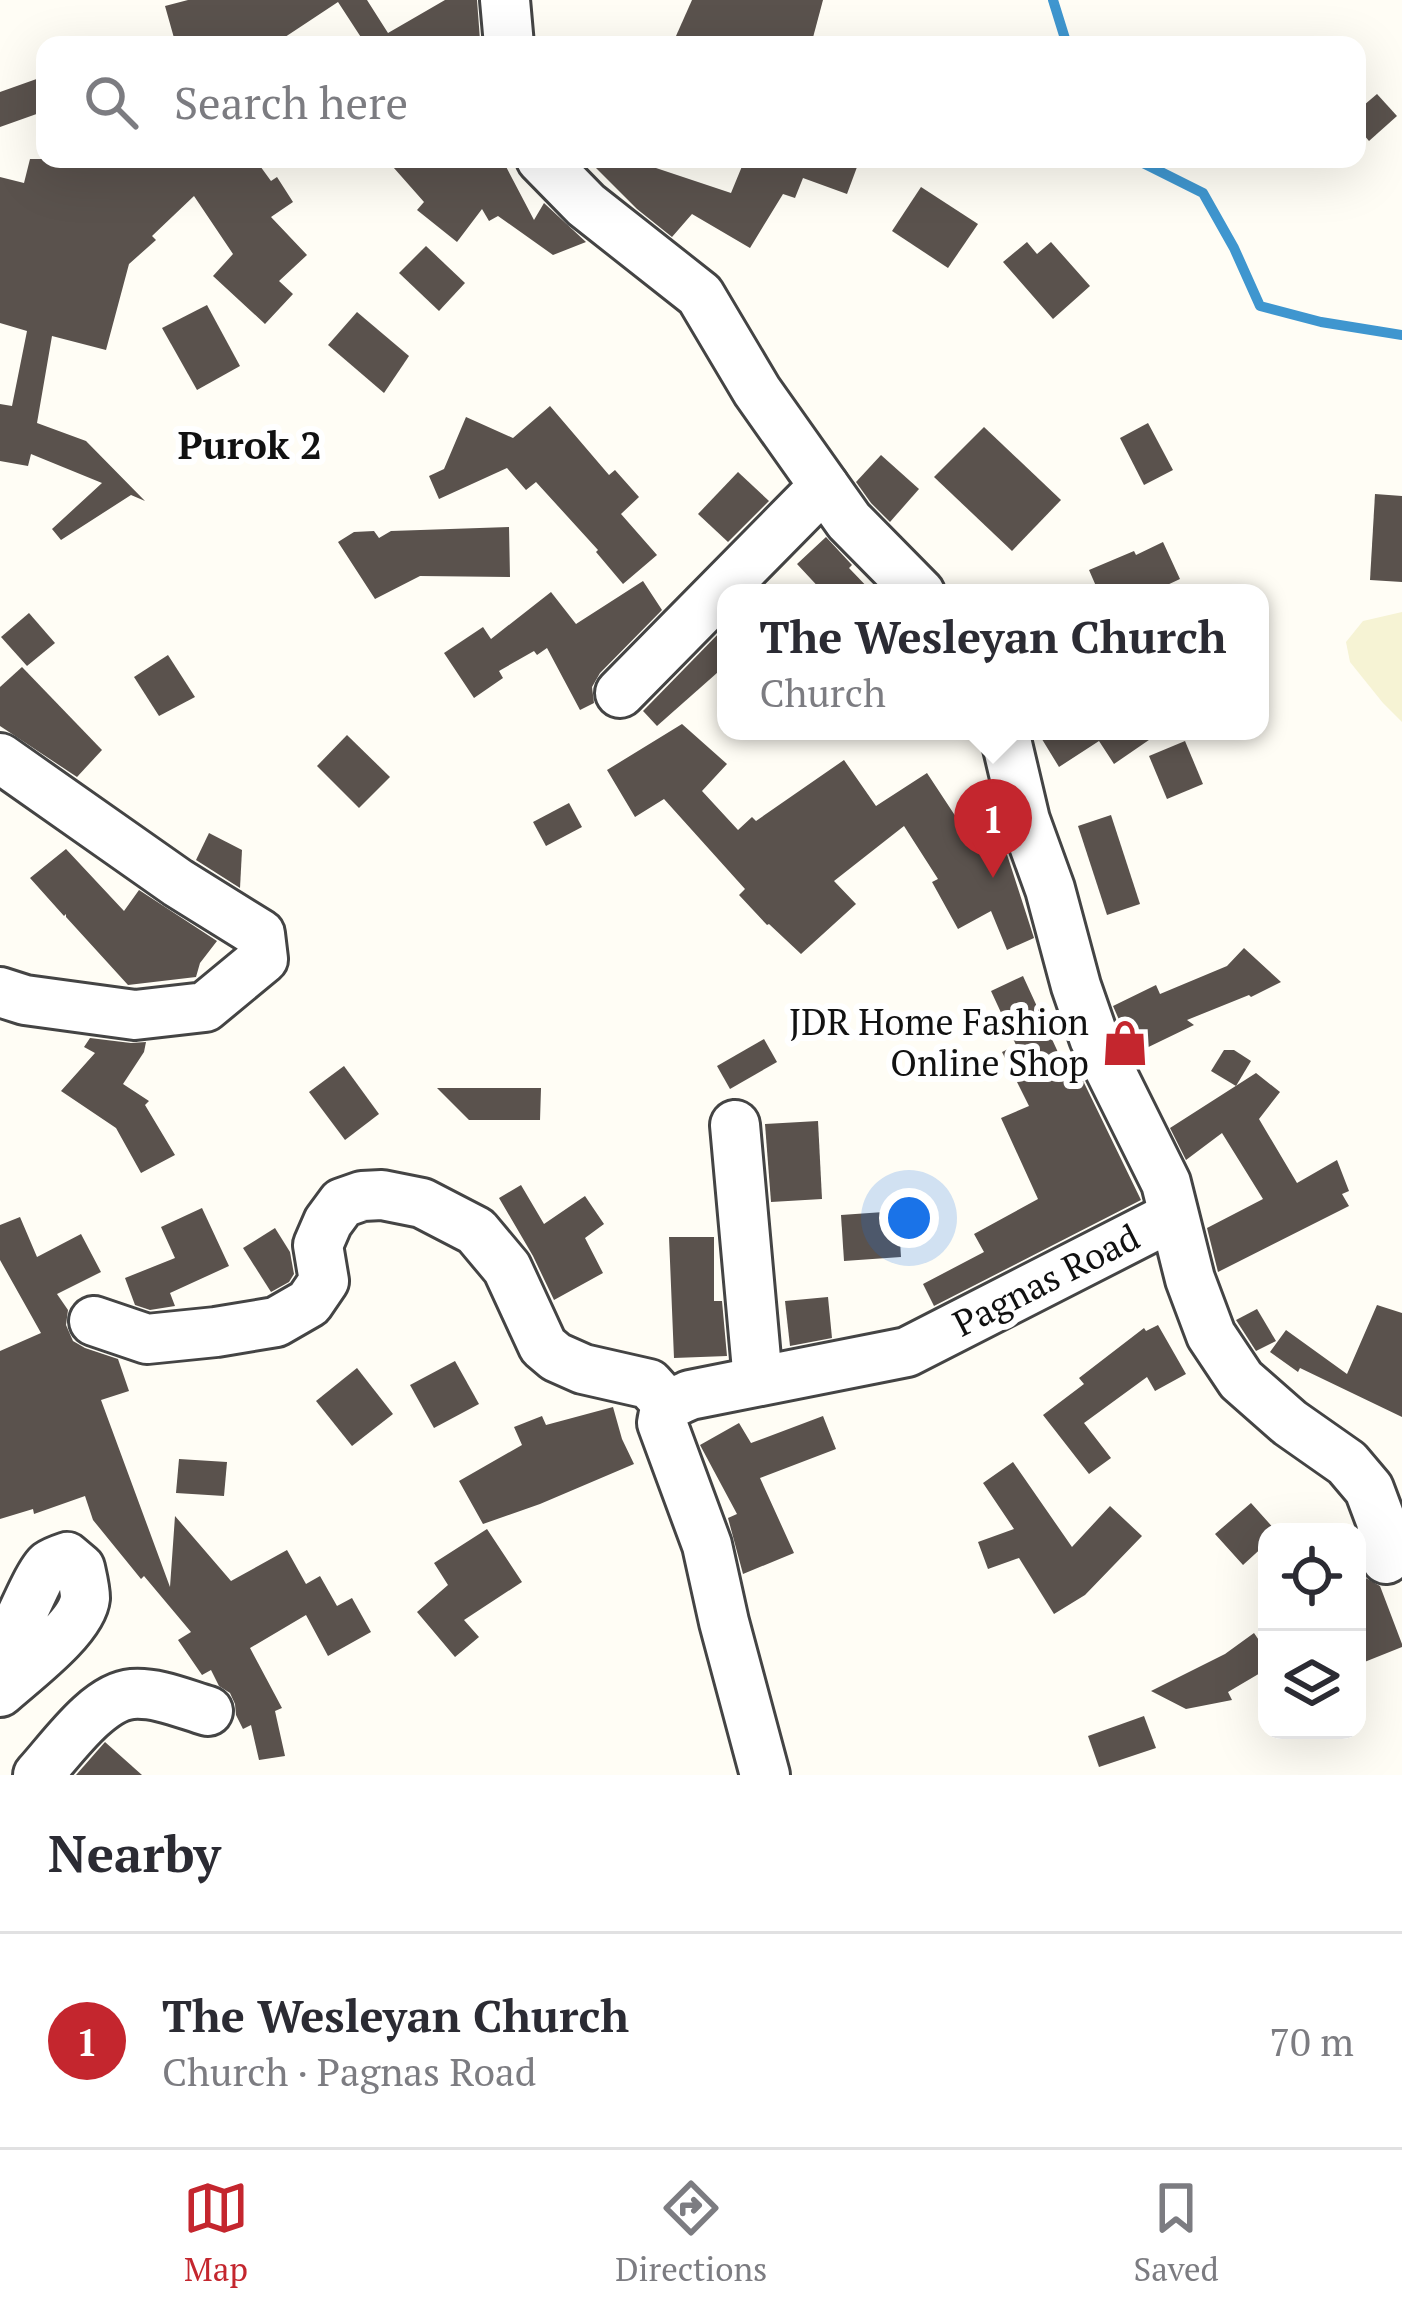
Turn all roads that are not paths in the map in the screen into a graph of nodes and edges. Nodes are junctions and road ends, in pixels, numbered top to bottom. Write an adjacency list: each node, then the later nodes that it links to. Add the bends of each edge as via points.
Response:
1 (505, 0): 2 (street)
2 (508, 36)
3 (550, 168): 4 (street, via 700,295)
4 (824, 486): 5 (street); 6 (street)
5 (727, 584)
6 (911, 584)
7 (717, 595): 8 (street)
8 (620, 693)
9 (1006, 740): 13 (street, Pagnas Road, via 1076,986 1166,1183)
10 (0, 758): 11 (street, via 260,934 262,959 205,1007 135,1015)
11 (0, 992)
12 (735, 1125): 15 (street)
13 (1173, 1216): 15 (street, Pagnas Road, via 907,1352); 17 (street, via 1211,1335 1241,1380 1347,1462 1369,1489)
14 (94, 1321): 16 (street, via 147,1339 276,1322 309,1304 324,1281 318,1245 342,1203 382,1195 422,1203 476,1231 507,1268 542,1346 556,1357 649,1384)
15 (758, 1381): 16 (street, Pagnas Road)
16 (668, 1405): 22 (street, via 662,1423 696,1510)
17 (1386, 1559)
18 (0, 1660): 19 (street, via 42,1573 67,1557 80,1568 81,1610)
19 (0, 1692)
20 (208, 1711): 21 (street, via 152,1695 116,1698)
21 (38, 1775)
22 (765, 1775)

